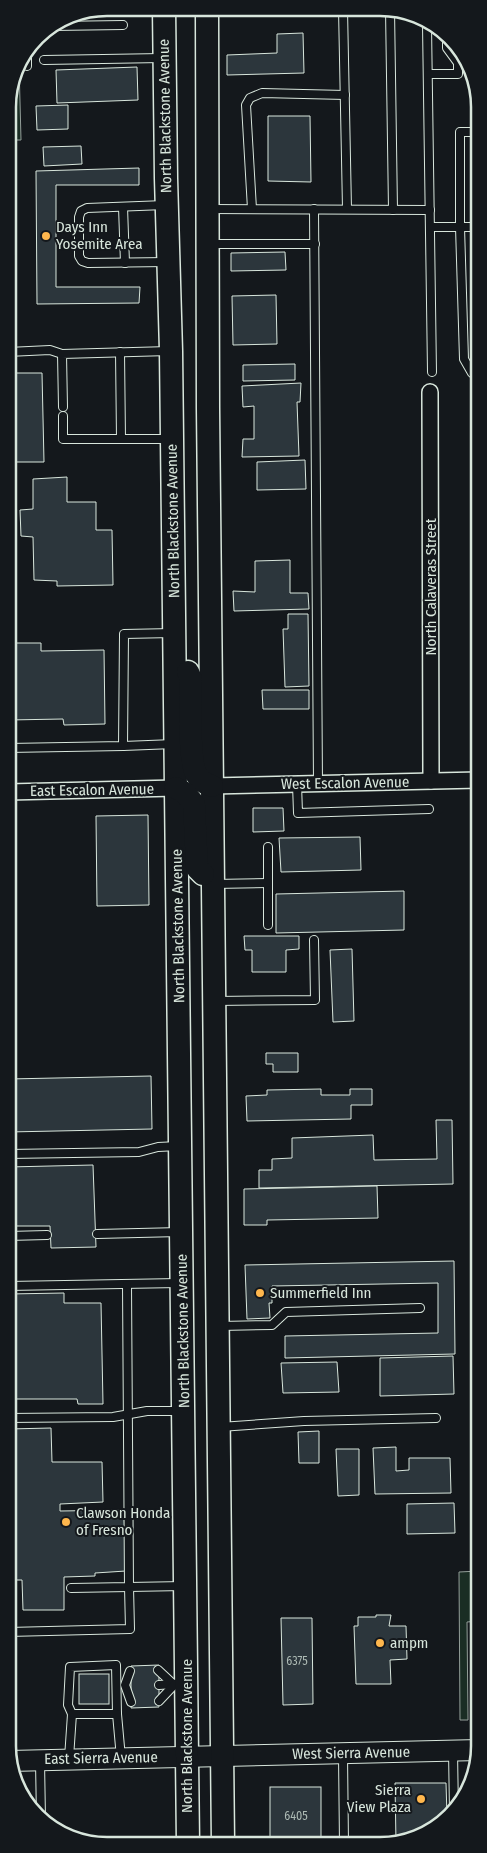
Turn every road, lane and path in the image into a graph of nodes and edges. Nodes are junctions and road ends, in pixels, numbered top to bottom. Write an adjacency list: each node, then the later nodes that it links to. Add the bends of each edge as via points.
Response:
1 (164, 16): 8 (main road, North Blackstone Avenue)
2 (207, 16): 16 (main road)
3 (343, 16): 12 (lane)
4 (390, 17): 20 (lane)
5 (123, 25): 6 (lane)
6 (66, 26)
7 (427, 29): 11 (lane)
8 (164, 58): 9 (lane); 14 (main road, North Blackstone Avenue)
9 (44, 60)
10 (459, 64): 11 (lane, via 458,74)
11 (428, 74): 21 (lane)
12 (345, 95): 17 (lane, via 262,93 250,98 246,105); 19 (lane)
13 (471, 132): 23 (lane, via 460,132)
14 (167, 205): 15 (lane); 28 (main road, North Blackstone Avenue)
15 (123, 207): 27 (lane); 27 (lane, via 81,211 80,256 88,263)
16 (208, 209): 17 (lane); 25 (main road)
17 (252, 209): 18 (lane)
18 (314, 209): 19 (lane); 26 (lane)
19 (347, 209): 20 (lane)
20 (393, 210): 21 (lane)
21 (430, 210): 22 (lane)
22 (430, 227): 23 (lane); 34 (lane)
23 (460, 227): 24 (lane); 33 (lane, via 464,359)
24 (471, 227)
25 (208, 244): 26 (lane); 48 (main road)
26 (315, 244): 47 (lane)
27 (125, 262): 28 (lane)
28 (168, 262): 29 (main road, North Blackstone Avenue)
29 (171, 351): 31 (lane); 39 (main road, North Blackstone Avenue)
30 (16, 352): 32 (lane, via 50,350)
31 (120, 352): 32 (lane); 38 (lane)
32 (62, 354): 36 (lane)
33 (471, 370)
34 (432, 372)
35 (430, 392): 45 (street, North Calaveras Street)
36 (62, 407)
37 (63, 416): 38 (lane, via 63,440)
38 (121, 439): 39 (lane)
39 (172, 439): 40 (main road, North Blackstone Avenue)
40 (175, 633): 41 (main road, North Blackstone Avenue); 42 (lane, via 124,634); 48 (main road, via 191,679 192,762 201,781)
41 (176, 744): 42 (lane); 49 (main road, North Blackstone Avenue)
42 (123, 746): 43 (lane)
43 (16, 748)
44 (471, 780): 45 (street, West Escalon Avenue)
45 (431, 781): 47 (street, West Escalon Avenue)
46 (297, 784): 47 (street, West Escalon Avenue); 48 (street, West Escalon Avenue); 51 (lane, via 298,813)
47 (318, 784)
48 (212, 786): 54 (main road)
49 (176, 788): 50 (street, East Escalon Avenue); 54 (main road, via 194,804 197,868); 58 (main road, North Blackstone Avenue)
50 (16, 792)
51 (429, 809)
52 (268, 847): 53 (lane)
53 (268, 883): 54 (lane); 55 (lane)
54 (212, 884): 57 (main road)
55 (268, 925)
56 (314, 940): 57 (lane, via 315,1000)
57 (213, 1001): 68 (main road)
58 (181, 1146): 59 (lane, via 139,1152); 60 (main road, North Blackstone Avenue)
59 (16, 1154)
60 (182, 1232): 61 (lane); 64 (main road, North Blackstone Avenue)
61 (97, 1234)
62 (47, 1235): 63 (lane)
63 (16, 1236)
64 (182, 1282): 65 (lane); 69 (main road, North Blackstone Avenue)
65 (127, 1285): 66 (lane); 70 (lane)
66 (16, 1286)
67 (420, 1308): 68 (lane, via 286,1312 272,1325)
68 (218, 1326): 73 (main road)
69 (184, 1411): 70 (lane, via 147,1411); 74 (main road, North Blackstone Avenue)
70 (128, 1415): 71 (lane, via 113,1418); 75 (lane)
71 (16, 1418)
72 (436, 1418): 73 (lane)
73 (219, 1427): 91 (main road)
74 (186, 1586): 75 (lane); 81 (main road, North Blackstone Avenue)
75 (129, 1587): 76 (lane); 77 (lane, via 130,1629)
76 (72, 1588)
77 (16, 1632)
78 (130, 1670): 82 (lane)
79 (158, 1670): 81 (lane)
80 (159, 1684): 81 (lane)
81 (180, 1684): 83 (lane); 90 (main road, North Blackstone Avenue)
82 (124, 1685): 84 (lane); 85 (lane, via 116,1665 70,1667 68,1705); 86 (lane)
83 (160, 1701)
84 (132, 1702)
85 (72, 1714): 86 (lane); 93 (lane)
86 (117, 1714): 92 (lane)
87 (471, 1750): 88 (main road, West Sierra Avenue)
88 (453, 1751): 89 (main road, West Sierra Avenue); 96 (lane)
89 (343, 1753): 91 (main road, West Sierra Avenue); 100 (lane)
90 (187, 1756): 91 (main road, East Sierra Avenue); 92 (main road, East Sierra Avenue); 98 (main road, North Blackstone Avenue)
91 (223, 1756): 99 (main road)
92 (121, 1758): 93 (main road, East Sierra Avenue)
93 (69, 1759): 95 (main road, East Sierra Avenue)
94 (17, 1760): 95 (main road, East Sierra Avenue)
95 (40, 1760): 97 (lane)
96 (454, 1798)
97 (41, 1808)
98 (188, 1837)
99 (223, 1837)
100 (344, 1837)

